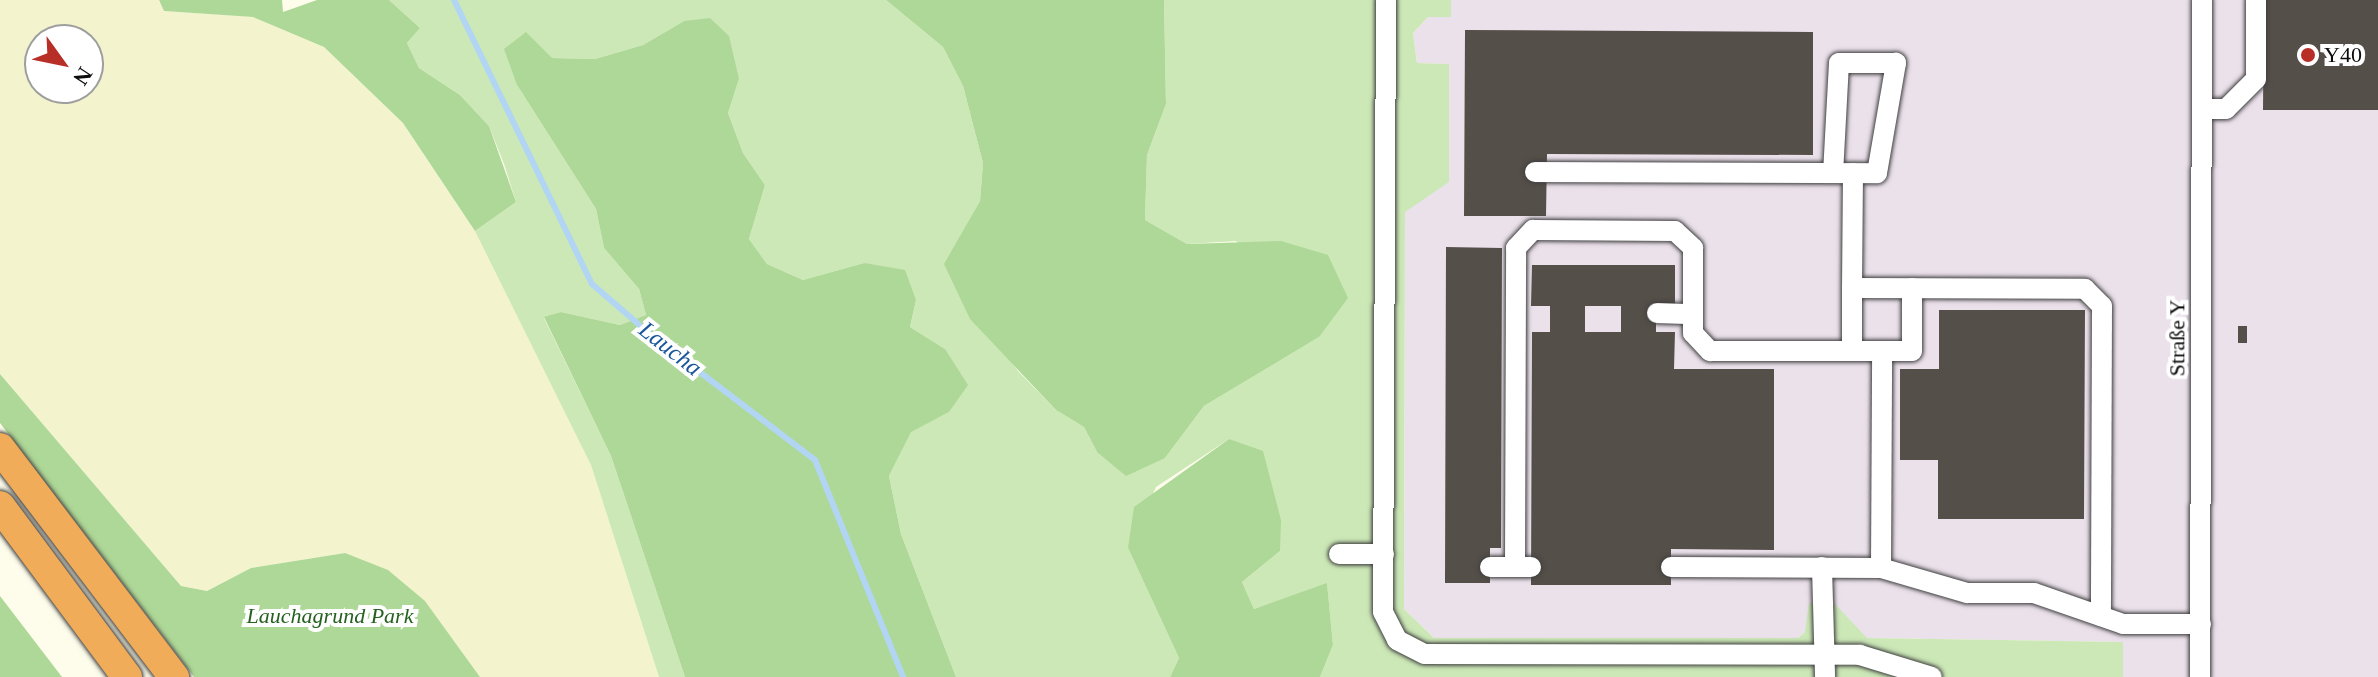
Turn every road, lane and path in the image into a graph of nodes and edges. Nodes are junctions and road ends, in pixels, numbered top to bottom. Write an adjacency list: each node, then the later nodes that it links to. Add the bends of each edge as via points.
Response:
1 (1386, 0): 16 (street)
2 (2202, 0): 4 (street, Straße Y)
3 (2256, 0): 4 (street, via 2256,79 2226,109)
4 (2202, 109): 22 (street, Straße Y)
5 (1535, 172): 6 (street)
6 (1843, 173): 6 (street, via 1877,173 1896,63 1839,63); 7 (street, via 1843,252)
7 (1852, 288): 8 (street); 11 (street)
8 (1912, 288): 12 (street, via 1912,351); 21 (street, via 2085,289 2102,306)
9 (1657, 313): 10 (street)
10 (1693, 314): 11 (street, via 1693,333 1710,351); 17 (street, via 1693,248 1675,231 1533,230 1516,248 1509,320 1523,358 1516,477 1523,567)
11 (1852, 351): 12 (street)
12 (1882, 351): 20 (street)
13 (0, 448): 25 (highway)
14 (0, 506): 24 (highway)
15 (1339, 554): 16 (street)
16 (1384, 554): 23 (street, via 1383,612 1397,640 1425,654)
17 (1490, 567)
18 (1671, 567): 19 (street)
19 (1822, 567): 20 (street); 23 (street)
20 (1881, 568): 21 (street, via 1967,593 2034,593)
21 (2101, 616): 22 (street, via 2123,624)
22 (2201, 624): 28 (street, Straße Y)
23 (1827, 655): 26 (street); 27 (street, via 1860,655)
24 (127, 677)
25 (174, 677)
26 (1825, 677)
27 (1932, 677)
28 (2200, 677)

